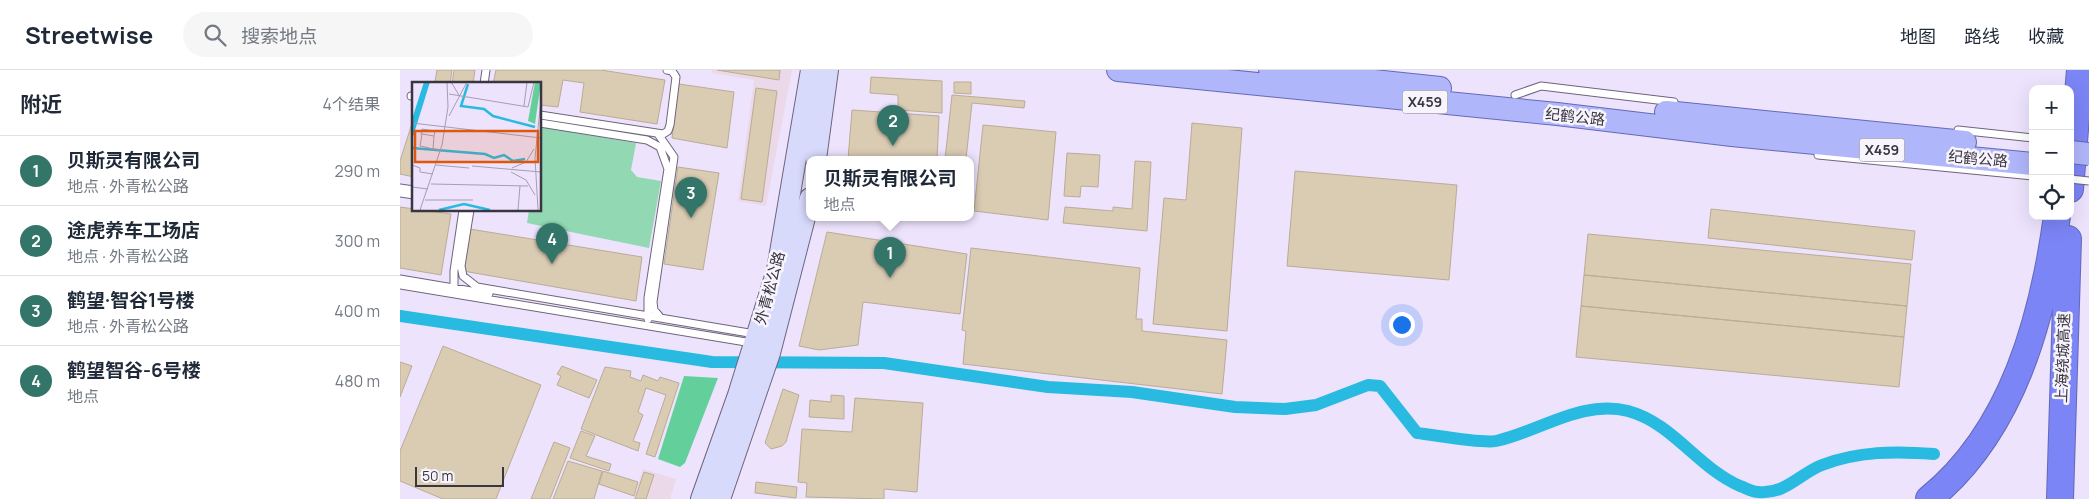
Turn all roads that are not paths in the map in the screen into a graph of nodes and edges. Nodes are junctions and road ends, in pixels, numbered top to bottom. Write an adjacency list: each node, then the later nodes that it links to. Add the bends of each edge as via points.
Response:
1 (667, 70): 17 (lane, via 676,77 674,99 668,131)
2 (812, 70): 42 (main road, 外青松公路)
3 (828, 70): 22 (main road)
4 (1118, 70): 9 (main road, 纪鹤公路 / X459)
5 (1270, 70): 7 (main road, 纪鹤公路 / X459)
6 (2079, 70): 19 (highway); 26 (highway)
7 (1515, 96): 8 (lane, via 1541,86); 15 (main road, 纪鹤公路 / X459)
8 (1678, 102)
9 (1557, 114): 13 (lane); 15 (main road, 纪鹤公路 / X459)
10 (541, 115): 17 (lane)
11 (541, 118): 14 (lane)
12 (541, 123): 14 (lane)
13 (1580, 125)
14 (558, 126): 39 (lane, via 647,140 660,146 665,155 668,169)
15 (1733, 127): 20 (main road, 纪鹤公路 / X459); 23 (main road, 纪鹤公路 / X459)
16 (1954, 130): 18 (lane)
17 (658, 134): 40 (lane, via 674,157 653,302)
18 (2029, 138)
19 (2077, 142)
20 (2029, 148)
21 (1810, 154): 27 (lane)
22 (816, 156)
23 (2029, 164)
24 (2074, 167): 25 (main road)
25 (2089, 169)
26 (2071, 175)
27 (2029, 176)
28 (2074, 179): 29 (lane, bridge)
29 (2089, 181)
30 (806, 210): 42 (main road, 外青松公路)
31 (463, 211): 37 (lane)
32 (470, 211): 38 (lane, via 461,266 463,276 477,286)
33 (2056, 220): 46 (highway, via 2043,298 2031,342 2014,384 1987,433 1965,463)
34 (2069, 220): 47 (highway, 上海绕城高速)
35 (400, 279): 37 (lane)
36 (400, 285): 37 (lane)
37 (453, 290): 38 (lane, via 521,300); 41 (lane)
38 (536, 298): 39 (lane)
39 (646, 315): 40 (lane); 41 (lane)
40 (660, 317): 42 (lane)
41 (656, 326): 42 (lane)
42 (759, 345): 43 (main road, 外青松公路)
43 (747, 396): 44 (main road, 外青松公路); 45 (main road, 外青松公路)
44 (701, 499)
45 (720, 499)
46 (1929, 499)
47 (2060, 499)

